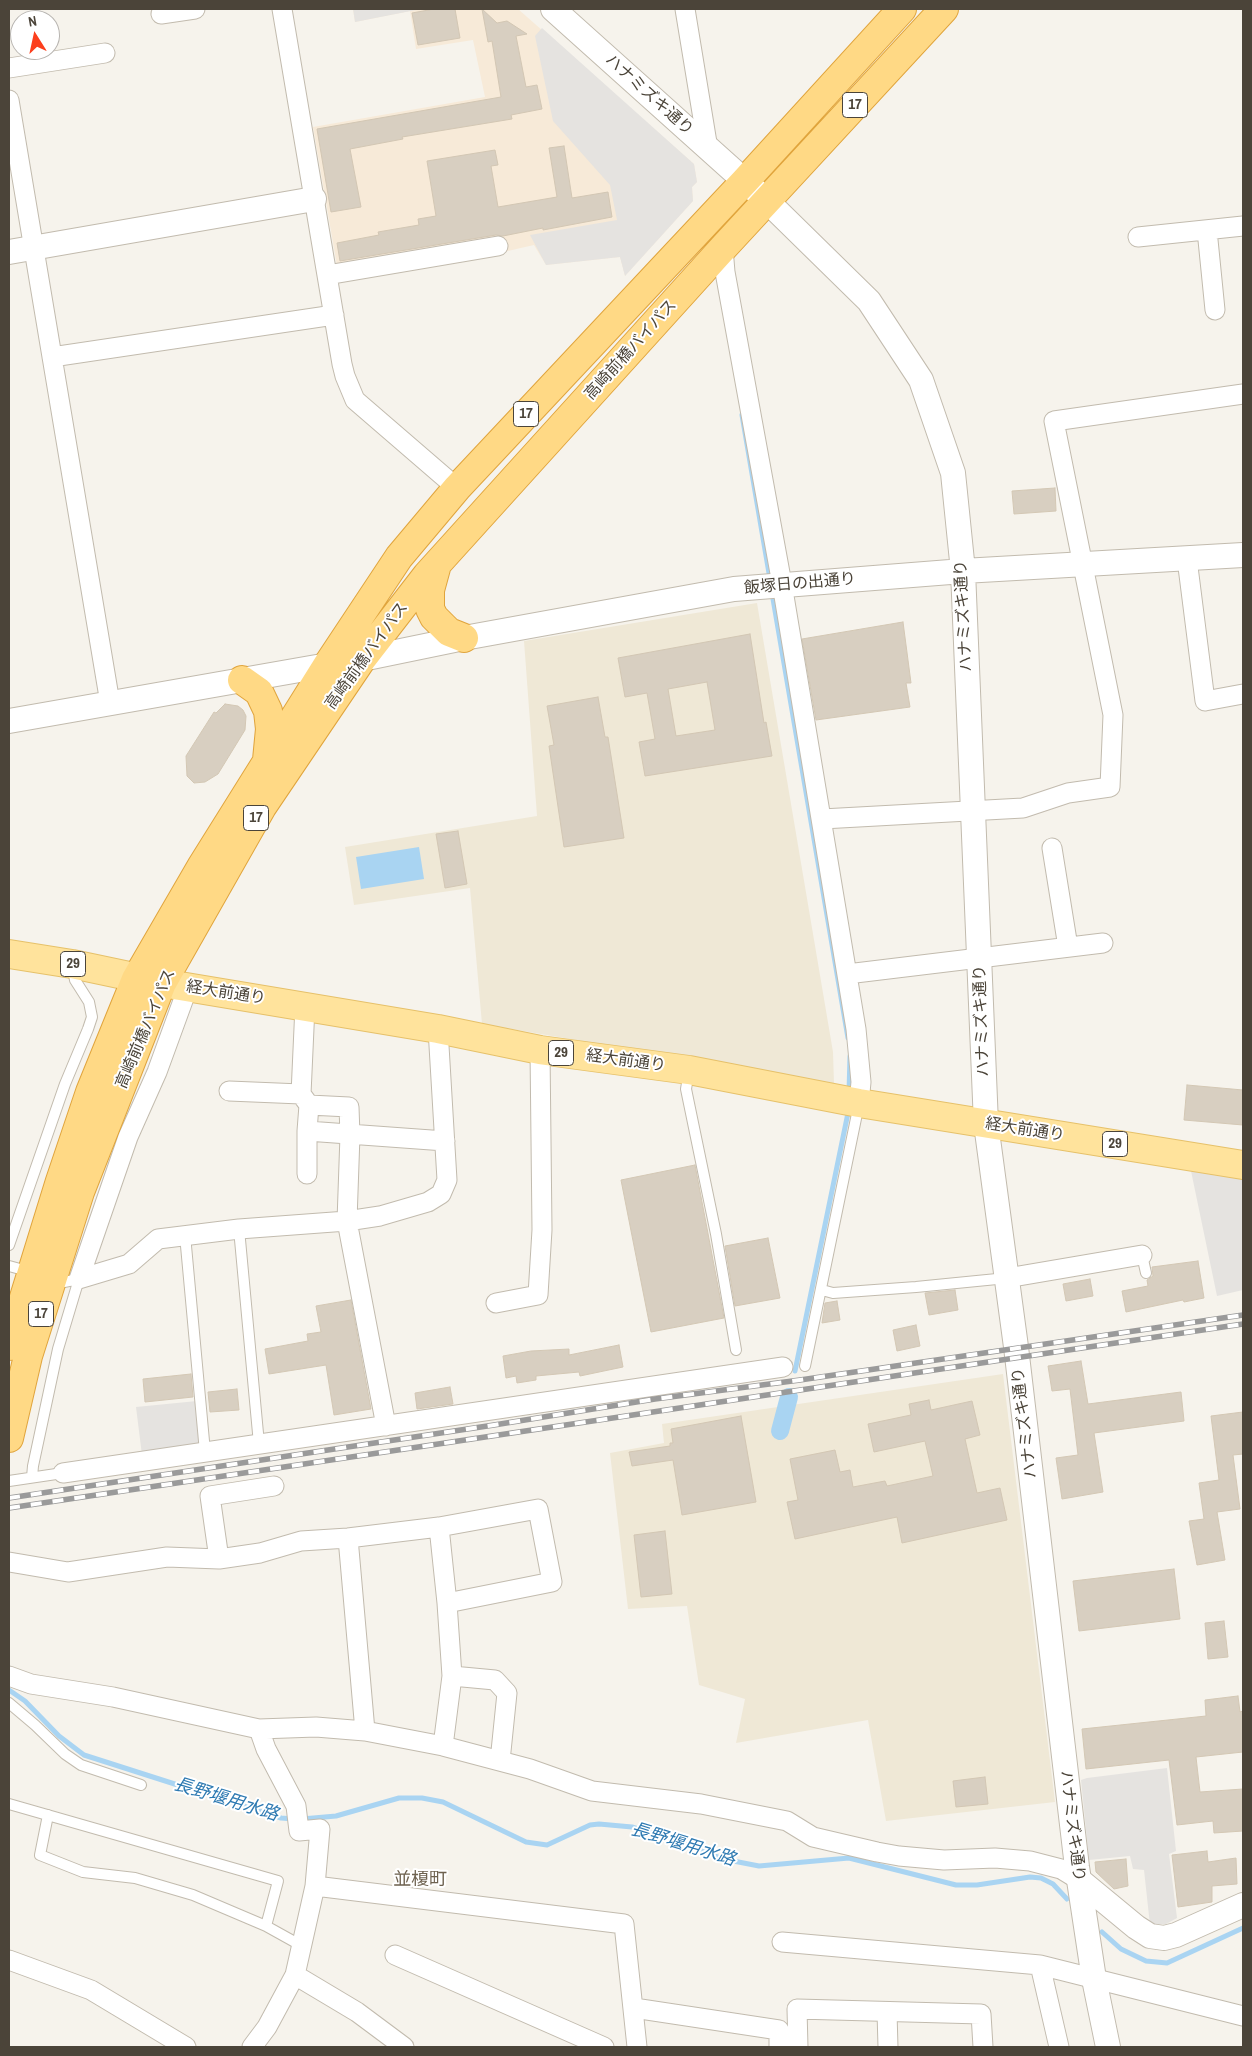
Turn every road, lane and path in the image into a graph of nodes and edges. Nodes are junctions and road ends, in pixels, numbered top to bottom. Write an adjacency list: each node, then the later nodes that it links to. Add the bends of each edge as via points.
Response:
1 (195, 9): 7 (street)
2 (282, 9): 13 (street)
3 (553, 9): 11 (street, ハナミズキ通り)
4 (685, 9): 11 (street)
5 (902, 9): 12 (highway, 高崎前橋バイパス / 17)
6 (944, 9): 14 (highway, 高崎前橋バイパス / 17)
7 (161, 14)
8 (105, 53): 9 (street)
9 (9, 68)
10 (9, 100): 19 (street)
11 (708, 149): 12 (street, ハナミズキ通り)
12 (745, 181): 14 (street, ハナミズキ通り); 27 (highway, 高崎前橋バイパス / 17)
13 (314, 199): 19 (street); 22 (street)
14 (767, 201): 20 (highway, 高崎前橋バイパス / 17); 32 (street, ハナミズキ通り, via 869,301 921,380 953,473)
15 (1243, 226): 16 (street)
16 (1206, 230): 17 (street); 23 (street)
17 (1138, 237)
18 (498, 246): 22 (street)
19 (34, 247): 21 (street); 25 (street)
20 (723, 248): 30 (highway, 高崎前橋バイパス / 17); 33 (street)
21 (9, 252)
22 (327, 275): 24 (street)
23 (1215, 310)
24 (334, 316): 25 (street); 27 (street, via 342,364 355,400)
25 (52, 357): 39 (street)
26 (1243, 394): 31 (street, via 1054,421)
27 (457, 488): 36 (highway, 高崎前橋バイパス / 17, via 399,557)
28 (1243, 555): 29 (street, 飯塚日の出通り)
29 (1186, 559): 31 (street, 飯塚日の出通り); 38 (street, via 1204,701)
30 (438, 564): 34 (highway, via 430,590 430,609 449,632); 35 (highway, 高崎前橋バイパス / 17)
31 (1082, 564): 32 (street, 飯塚日の出通り); 42 (street, via 1113,715 1110,787 1068,793 1023,808)
32 (963, 571): 33 (street, 飯塚日の出通り); 42 (street, ハナミズキ通り)
33 (782, 584): 34 (street, 飯塚日の出通り, via 734,589); 43 (street)
34 (464, 638): 35 (street, 飯塚日の出通り)
35 (362, 659): 36 (street, 飯塚日の出通り); 51 (highway, 高崎前橋バイパス / 17, via 262,807)
36 (328, 664): 37 (street, 飯塚日の出通り); 41 (highway, 高崎前橋バイパス / 17)
37 (242, 680): 39 (street, 飯塚日の出通り); 41 (highway, via 258,692 268,710 270,729)
38 (1243, 694)
39 (110, 704): 40 (street, 飯塚日の出通り)
40 (9, 721)
41 (266, 764): 51 (highway, 高崎前橋バイパス / 17, via 201,867)
42 (973, 811): 43 (street); 48 (street, ハナミズキ通り)
43 (822, 820): 50 (street)
44 (1052, 848): 46 (street)
45 (1103, 943): 46 (street)
46 (1068, 947): 48 (street)
47 (9, 954): 49 (main road, 経大前通り / 29)
48 (980, 957): 50 (street); 59 (street, ハナミズキ通り)
49 (72, 964): 51 (main road, 経大前通り / 29); 68 (lane, via 75,980 89,1002 92,1016)
50 (847, 974): 58 (street, via 857,1038 861,1082)
51 (162, 983): 52 (main road, 経大前通り / 29); 73 (street, via 157,1072); 76 (highway, 高崎前橋バイパス / 17, via 90,1092); 81 (highway, 高崎前橋バイパス / 17, via 80,1192 28,1356)
52 (306, 1006): 53 (main road, 経大前通り / 29); 57 (street)
53 (438, 1029): 54 (main road, 経大前通り / 29); 62 (street)
54 (540, 1050): 55 (main road, 経大前通り / 29); 75 (street, via 542,1230 538,1295)
55 (689, 1070): 58 (main road, 経大前通り / 29); 77 (lane, via 686,1089)
56 (229, 1091): 57 (street)
57 (305, 1100): 60 (street); 61 (street, via 349,1107)
58 (859, 1103): 59 (main road, 経大前通り / 29); 74 (lane)
59 (986, 1124): 63 (main road, 経大前通り / 29); 72 (street, ハナミズキ通り)
60 (307, 1131): 61 (street); 64 (street)
61 (350, 1135): 62 (street); 65 (street)
62 (445, 1141): 65 (street, via 447,1180 441,1194 428,1202 380,1216)
63 (1243, 1165)
64 (307, 1174)
65 (347, 1220): 66 (street); 80 (street)
66 (238, 1229): 67 (street); 82 (lane)
67 (185, 1235): 73 (street, via 158,1239 129,1264); 83 (lane)
68 (9, 1245)
69 (1144, 1264): 72 (street)
70 (9, 1266): 71 (lane)
71 (20, 1269)
72 (1007, 1278): 74 (lane, via 916,1287); 104 (street, ハナミズキ通り)
73 (72, 1280): 85 (lane)
74 (822, 1290): 78 (lane)
75 (496, 1303)
76 (9, 1346)
77 (736, 1350)
78 (805, 1366)
79 (783, 1367): 80 (street)
80 (386, 1426): 82 (street)
81 (9, 1438)
82 (259, 1444): 83 (street)
83 (205, 1452): 84 (street)
84 (63, 1473): 85 (lane)
85 (32, 1477): 86 (lane)
86 (9, 1481)
87 (274, 1486): 90 (street, via 210,1496)
88 (438, 1527): 89 (street); 92 (street); 92 (street, via 538,1509 552,1582)
89 (348, 1538): 90 (street, via 301,1541 260,1553); 97 (street)
90 (219, 1558): 91 (street, via 167,1557 68,1572)
91 (9, 1562)
92 (447, 1603): 94 (street)
93 (9, 1676): 96 (street, via 31,1684 113,1697)
94 (452, 1676): 98 (street); 99 (street, via 495,1680 507,1693)
95 (9, 1703): 100 (lane, via 81,1765)
96 (258, 1729): 97 (street); 103 (street, via 298,1820 320,1829)
97 (365, 1731): 98 (street)
98 (443, 1746): 99 (street)
99 (500, 1761): 104 (street, via 592,1791 701,1804 787,1821 813,1837 876,1852 944,1860 995,1858 1030,1861 1061,1869)
100 (141, 1785)
101 (9, 1804): 102 (lane)
102 (48, 1815): 106 (lane, via 40,1854 83,1872 135,1878 193,1895); 106 (lane, via 278,1881)
103 (315, 1886): 108 (street); 114 (street, via 624,1924)
104 (1082, 1900): 105 (street, via 1150,1936 1164,1938); 113 (street, ハナミズキ通り)
105 (1243, 1905)
106 (266, 1926): 108 (lane)
107 (782, 1942): 111 (street)
108 (302, 1946): 112 (street)
109 (395, 1955): 120 (street)
110 (9, 1960): 117 (street, via 91,1990)
111 (1040, 1965): 113 (street); 126 (street)
112 (295, 1975): 118 (street, via 267,2027); 119 (street, via 357,2012)
113 (1094, 1979): 116 (street); 127 (street, ハナミズキ通り)
114 (634, 2008): 121 (street); 122 (street, via 779,2030)
115 (887, 2012): 123 (street, via 797,2009); 124 (street); 125 (street, via 981,2014)
116 (1243, 2016)
117 (186, 2047)
118 (252, 2047)
119 (404, 2047)
120 (604, 2047)
121 (637, 2047)
122 (779, 2047)
123 (798, 2047)
124 (888, 2047)
125 (983, 2047)
126 (1060, 2047)
127 (1108, 2047)

